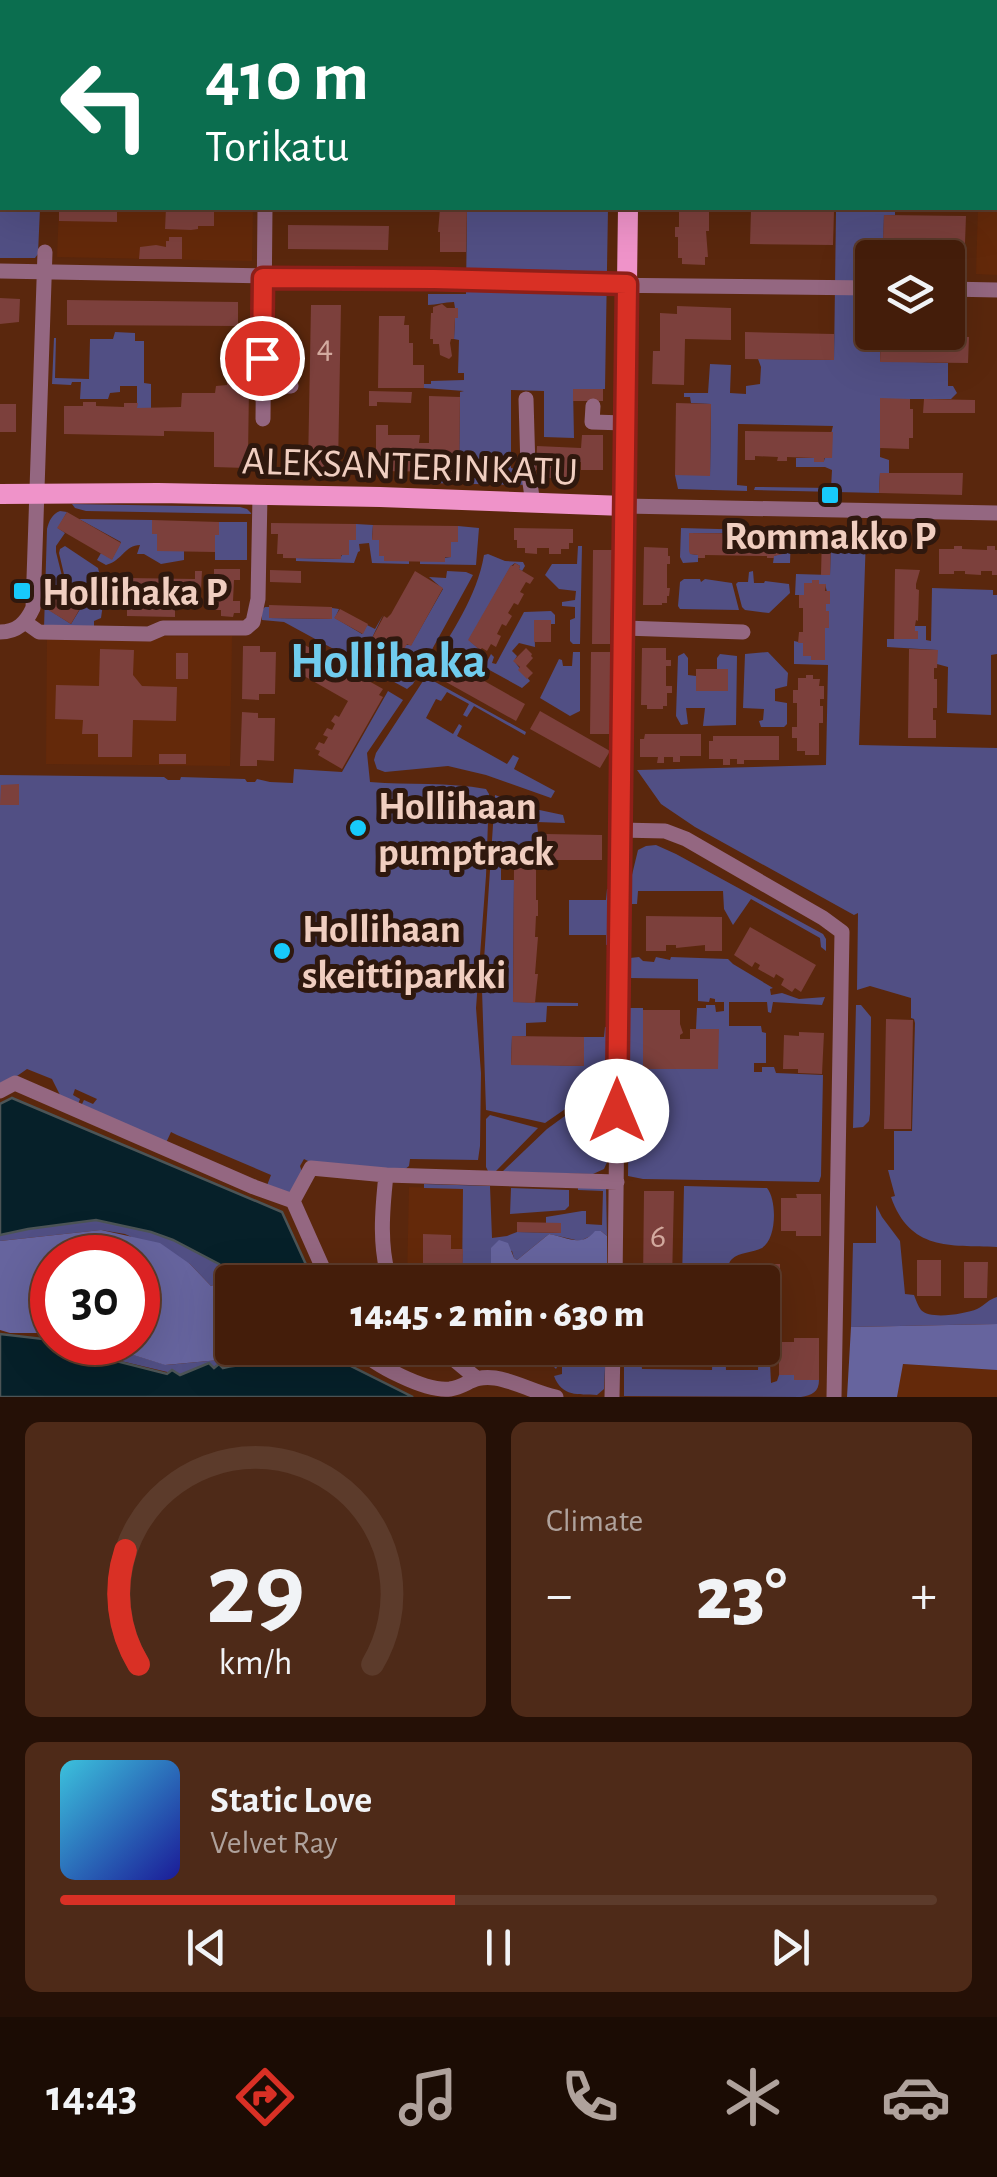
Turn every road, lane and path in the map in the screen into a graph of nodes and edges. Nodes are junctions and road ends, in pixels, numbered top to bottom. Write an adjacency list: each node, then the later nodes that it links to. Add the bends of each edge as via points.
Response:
1 (265, 210): 6 (street)
2 (628, 210): 7 (main road)
3 (45, 252): 5 (street)
4 (0, 271): 5 (street)
5 (44, 272): 6 (street); 18 (street)
6 (263, 278): 7 (street); 11 (street)
7 (627, 284): 8 (street); 16 (main road)
8 (855, 288)
9 (965, 289): 10 (street)
10 (997, 290)
11 (262, 386): 12 (street); 15 (street)
12 (291, 386)
13 (526, 399): 20 (street)
14 (593, 406): 16 (street, via 592,422)
15 (262, 419)
16 (625, 423): 21 (main road)
17 (0, 494): 18 (main road, ALEKSANTERINKATU)
18 (37, 494): 19 (main road, ALEKSANTERINKATU); 23 (street, via 33,608)
19 (260, 495): 20 (main road, ALEKSANTERINKATU); 23 (street, via 258,599 246,628 39,632)
20 (534, 504): 21 (main road, ALEKSANTERINKATU)
21 (624, 506): 22 (street, ALEKSANTERINKATU); 24 (street)
22 (997, 513)
23 (25, 622): 25 (street)
24 (624, 628): 26 (street); 27 (street)
25 (0, 632)
26 (743, 632)
27 (620, 830): 30 (street); 41 (street, via 686,838 842,932)
28 (0, 1091): 31 (street, via 14,1084)
29 (386, 1175): 30 (street); 31 (street, via 310,1168); 33 (street)
30 (617, 1182): 34 (street)
31 (293, 1201): 32 (street)
32 (321, 1265)
33 (385, 1265)
34 (615, 1265)
35 (381, 1365): 38 (street, via 430,1388 453,1389)
36 (460, 1365): 38 (street)
37 (613, 1365): 40 (street)
38 (475, 1378): 39 (street, via 497,1378)
39 (556, 1397)
40 (612, 1397)
41 (834, 1397)

